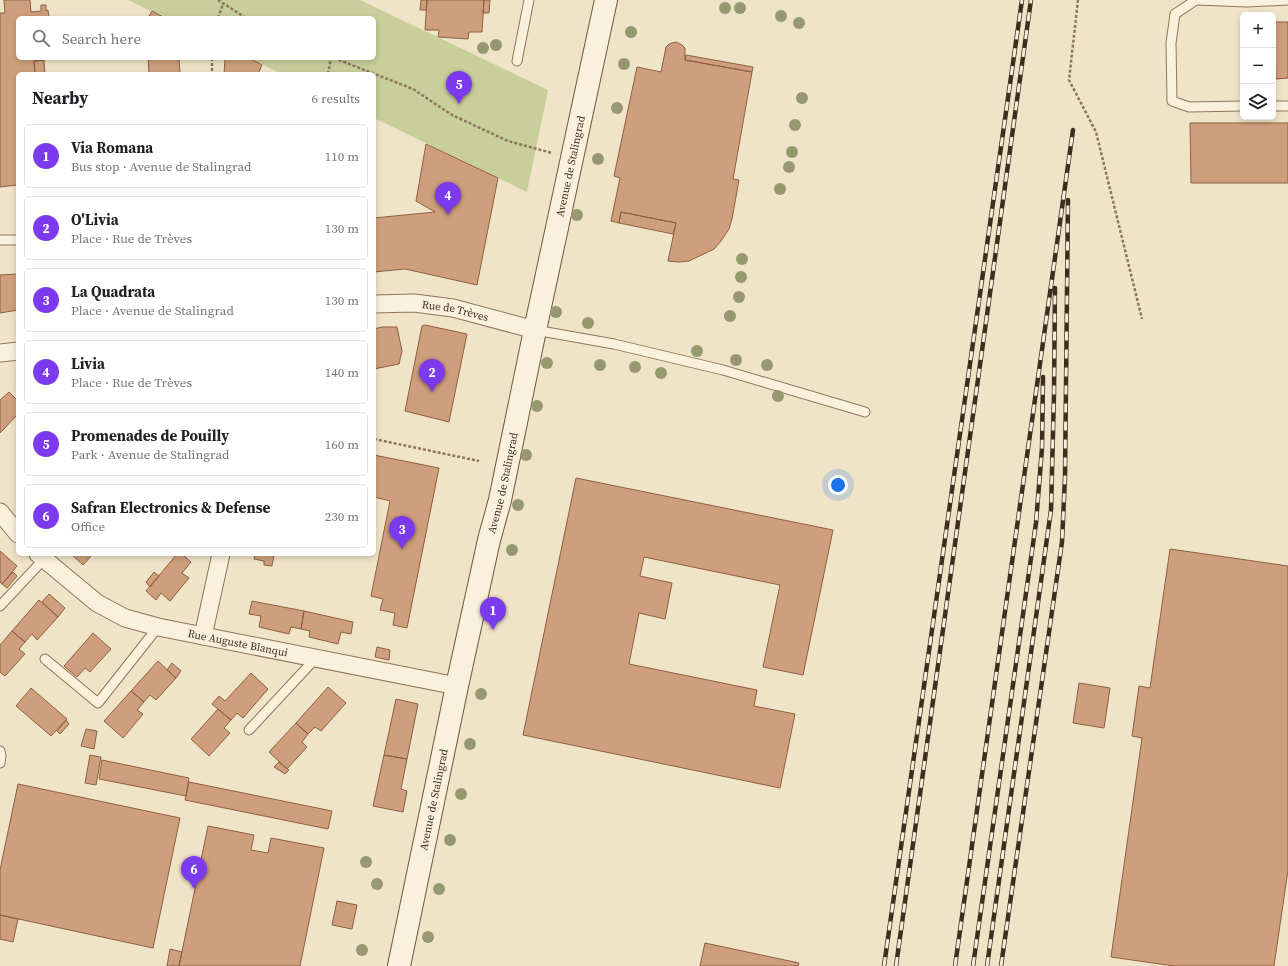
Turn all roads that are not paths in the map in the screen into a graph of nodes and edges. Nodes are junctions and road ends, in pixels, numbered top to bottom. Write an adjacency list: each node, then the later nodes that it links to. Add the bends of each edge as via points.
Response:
1 (529, 0): 5 (lane)
2 (606, 0): 12 (street, Avenue de Stalingrad)
3 (1196, 0): 4 (lane); 6 (lane, via 1175,14 1171,43 1172,101 1189,107)
4 (1288, 0)
5 (517, 61)
6 (1240, 106)
7 (1276, 106): 8 (lane)
8 (1288, 106)
9 (0, 240): 10 (lane)
10 (16, 240)
11 (376, 304): 12 (street, Rue de Trèves, via 414,303 453,308)
12 (535, 330): 15 (lane, via 614,344 723,370); 25 (street, Avenue de Stalingrad, via 500,500)
13 (16, 351): 14 (street)
14 (0, 353)
15 (865, 412)
16 (0, 512): 17 (street)
17 (16, 532)
18 (221, 556): 22 (street)
19 (41, 557): 20 (lane); 21 (street, Rue Auguste Blanqui, via 97,603 125,618)
20 (0, 606)
21 (158, 627): 22 (street, Rue Auguste Blanqui); 23 (lane, via 98,703)
22 (203, 636): 24 (street, Rue Auguste Blanqui)
23 (45, 659)
24 (315, 659): 25 (street, Rue Auguste Blanqui); 26 (lane)
25 (457, 686): 29 (street, Avenue de Stalingrad)
26 (249, 730)
27 (0, 751): 28 (lane)
28 (0, 763)
29 (399, 966)

